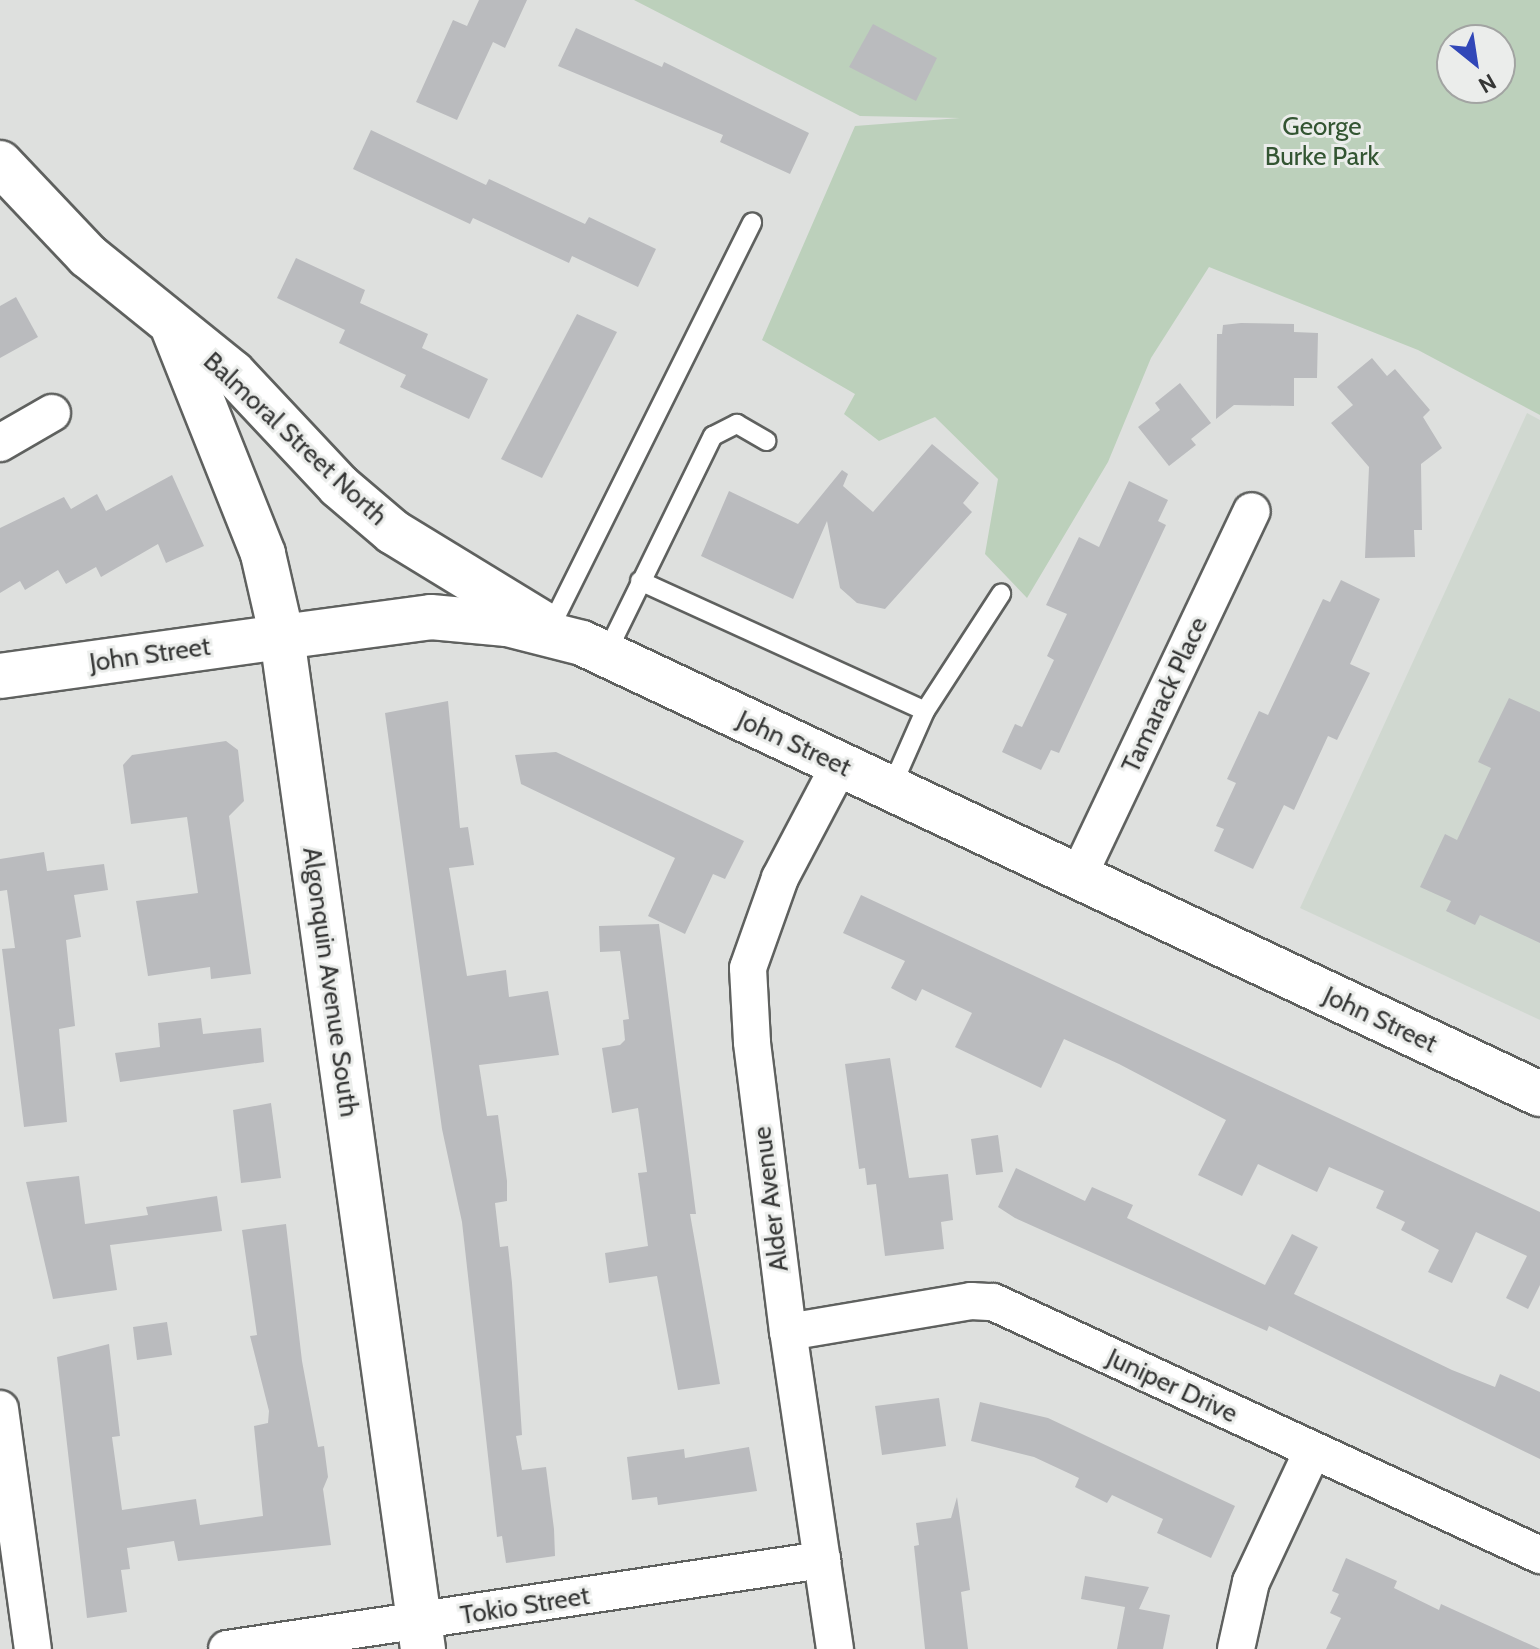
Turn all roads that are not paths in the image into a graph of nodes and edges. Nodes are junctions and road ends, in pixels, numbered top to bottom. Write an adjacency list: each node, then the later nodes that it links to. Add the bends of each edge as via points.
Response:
1 (0, 163): 3 (main road, Balmoral Street North, via 88,256)
2 (752, 223): 11 (lane)
3 (174, 330): 10 (main road, Algonquin Avenue South, via 263,554); 11 (main road, Balmoral Street North, via 233,373 339,486 393,532)
4 (52, 413): 6 (street)
5 (767, 441): 8 (lane, via 737,424 713,436)
6 (0, 443)
7 (1252, 511): 16 (street, Tamarack Place)
8 (640, 581): 11 (lane); 13 (lane)
9 (1001, 594): 13 (lane)
10 (282, 637): 11 (main road, John Street, via 431,617 507,624); 12 (main road, John Street); 23 (main road, Algonquin Avenue South)
11 (579, 642): 14 (main road, John Street)
12 (0, 676)
13 (925, 711): 15 (lane)
14 (839, 766): 15 (main road, John Street); 18 (street, Alder Avenue, via 780,878 748,968 752,1042)
15 (891, 790): 16 (main road, John Street)
16 (1077, 879): 17 (main road, John Street)
17 (1540, 1094)
18 (788, 1332): 20 (street, Juniper Drive, via 971,1301 993,1302); 22 (street, Alder Avenue)
19 (0, 1409): 24 (street)
20 (1312, 1452): 21 (street, Juniper Drive); 27 (street, via 1251,1582)
21 (1540, 1555)
22 (822, 1560): 23 (street, Tokio Street); 26 (street, Alder Avenue)
23 (421, 1636): 25 (street, Tokio Street)
24 (33, 1649)
25 (227, 1649)
26 (835, 1649)
27 (1236, 1649)

